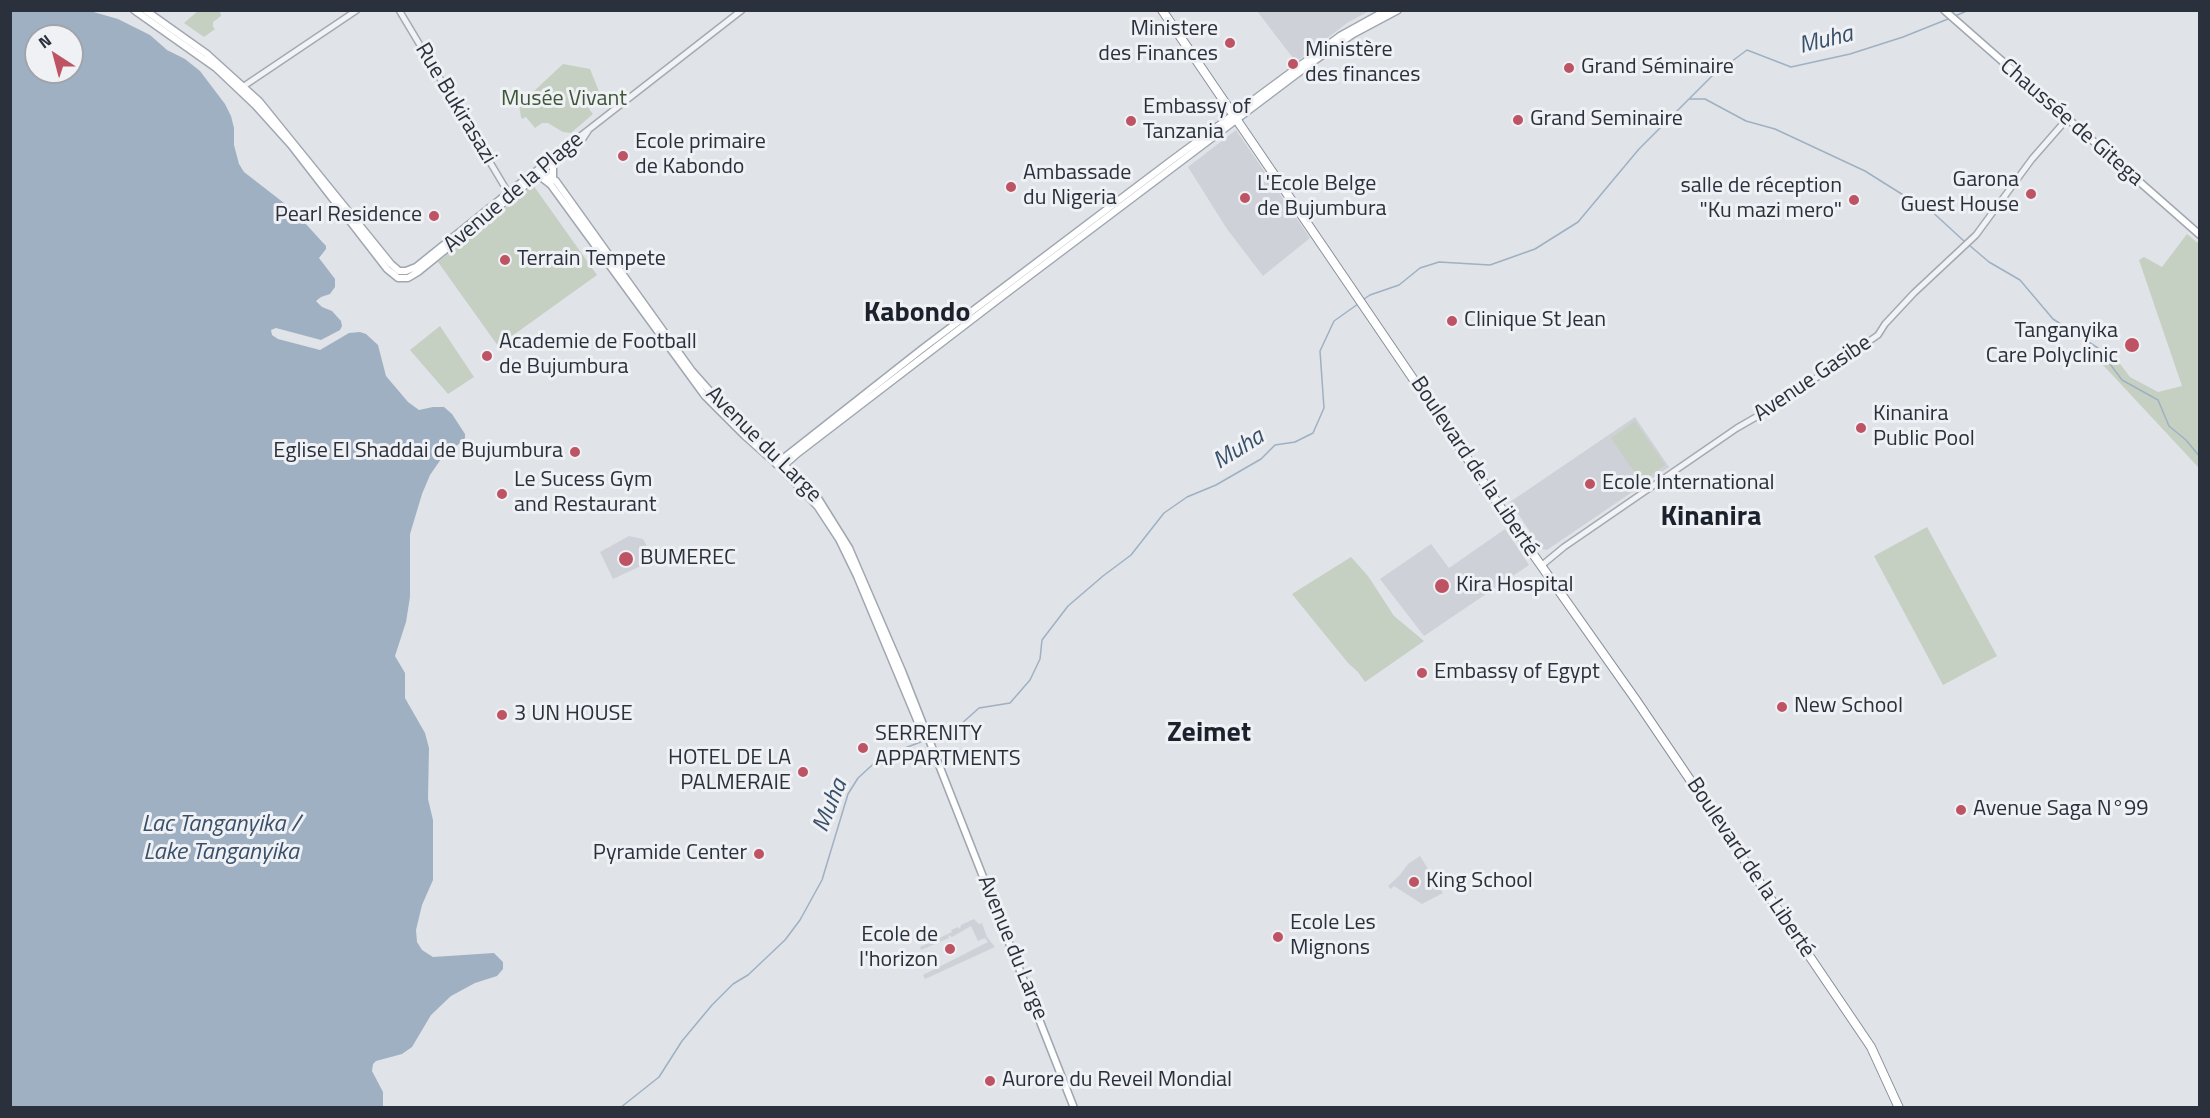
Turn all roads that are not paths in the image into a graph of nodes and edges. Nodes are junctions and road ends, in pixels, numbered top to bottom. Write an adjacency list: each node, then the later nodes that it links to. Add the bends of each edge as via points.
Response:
1 (134, 10): 11 (main road, Avenue de la Plage)
2 (145, 10): 11 (main road, Avenue de la Plage, via 207,54)
3 (357, 10): 11 (street)
4 (399, 10): 18 (street, Rue Bukirasazi)
5 (742, 10): 14 (street)
6 (1162, 10): 12 (highway, Boulevard de la Liberté)
7 (1387, 10): 10 (main road)
8 (1398, 10): 10 (main road)
9 (1944, 10): 13 (main road, Chaussée de Gitega)
10 (1333, 44): 12 (main road)
11 (242, 87): 18 (main road, Avenue de la Plage, via 277,121 322,181 402,272 416,267)
12 (1236, 117): 21 (main road); 22 (highway, Boulevard de la Liberté)
13 (2067, 119): 20 (main road, Chaussée de Gitega); 22 (street, Avenue Gasibe, via 1976,235 1914,293 1873,340 1737,428)
14 (589, 130): 15 (street, Avenue de la Plage); 16 (street, Avenue de la Plage)
15 (557, 159): 16 (street, Avenue de la Plage); 17 (main road)
16 (535, 174): 17 (main road); 18 (main road, Avenue de la Plage); 19 (main road, Avenue du Large)
17 (553, 178): 19 (main road, Avenue du Large)
18 (509, 195)
19 (567, 201): 21 (main road, Avenue du Large, via 692,371)
20 (2199, 235)
21 (781, 464): 23 (main road, Avenue du Large, via 818,507 857,576 926,735)
22 (1540, 566): 24 (highway, Boulevard de la Liberté, via 1636,700 1871,1047)
23 (1074, 1107)
24 (1899, 1107)

